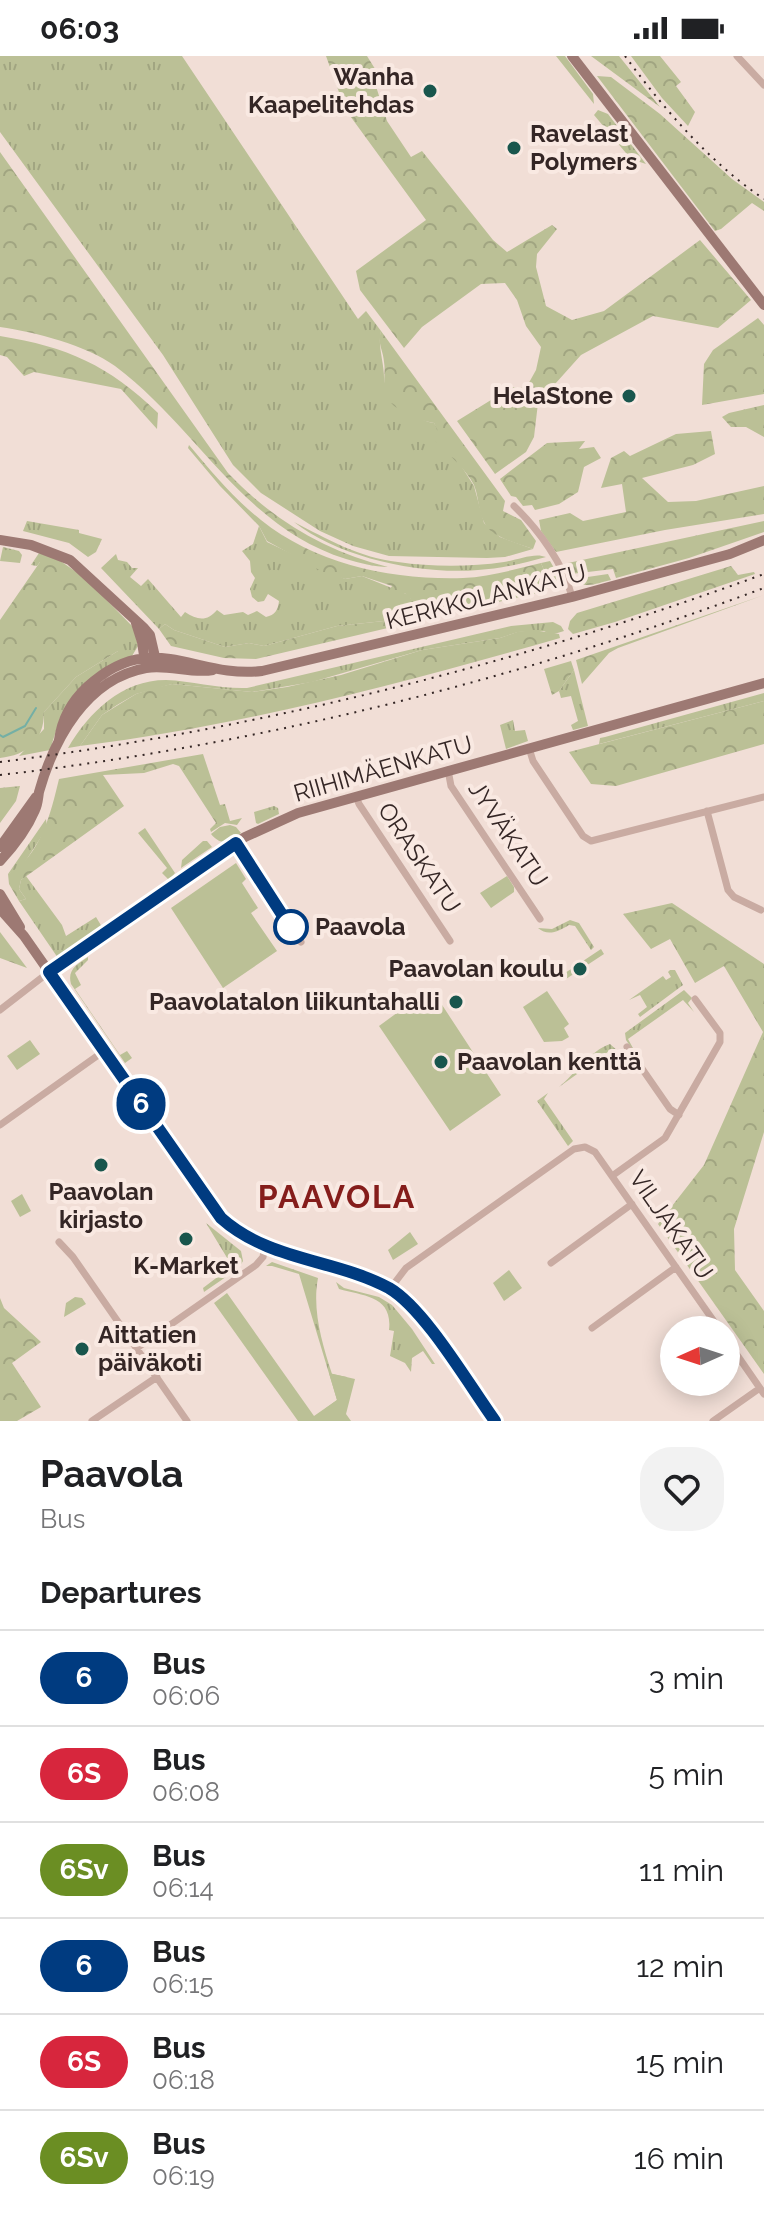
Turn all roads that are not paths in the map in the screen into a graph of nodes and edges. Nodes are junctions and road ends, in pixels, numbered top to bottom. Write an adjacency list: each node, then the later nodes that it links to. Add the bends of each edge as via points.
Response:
1 (572, 56): 4 (main road)
2 (737, 56): 3 (street)
3 (764, 85)
4 (764, 305)
5 (514, 506): 8 (street, via 568,580)
6 (0, 540): 9 (main road, via 70,560 134,618)
7 (764, 540): 8 (main road, KERKKOLANKATU)
8 (572, 597): 9 (main road, KERKKOLANKATU, via 262,671 200,672)
9 (151, 662): 13 (main road, via 101,687 74,717)
10 (764, 683): 11 (main road, RIIHIMÄENKATU)
11 (529, 748): 12 (main road, RIIHIMÄENKATU); 16 (street, via 591,841)
12 (448, 770): 14 (main road, RIIHIMÄENKATU); 23 (street, JYVÄKATU, via 451,786)
13 (39, 792): 18 (main road); 19 (main road, via 35,812)
14 (356, 796): 17 (main road, RIIHIMÄENKATU, via 298,813); 25 (street, ORASKATU)
15 (764, 797): 16 (street)
16 (707, 811): 22 (street, via 728,890)
17 (236, 843): 26 (street); 27 (main road, RIIHIMÄENKATU)
18 (0, 847)
19 (0, 861)
20 (0, 894): 24 (main road)
21 (0, 909): 24 (main road)
22 (761, 910)
23 (540, 919)
24 (24, 936): 27 (main road)
25 (450, 941)
26 (301, 942)
27 (49, 972): 29 (street); 31 (main road)
28 (695, 999): 32 (street, via 721,1038)
29 (0, 1010)
30 (627, 1047): 32 (street)
31 (104, 1051): 33 (street); 37 (main road, via 214,1211)
32 (679, 1115): 34 (street, via 665,1138)
33 (0, 1125)
34 (612, 1176): 35 (street, VILJAKATU); 40 (street, VILJAKATU, via 595,1152 574,1149 406,1268)
35 (632, 1204): 38 (street); 39 (street, VILJAKATU)
36 (59, 1242): 43 (street)
37 (265, 1246): 40 (main road); 43 (street, via 256,1265)
38 (551, 1263)
39 (676, 1267): 41 (street, VILJAKATU); 42 (street)
40 (390, 1289): 49 (main road, via 424,1320)
41 (710, 1316)
42 (592, 1328)
43 (137, 1348): 45 (street)
44 (740, 1359): 46 (street)
45 (157, 1377): 47 (street); 48 (street)
46 (762, 1391): 50 (street)
47 (92, 1421)
48 (187, 1421)
49 (495, 1421)
50 (713, 1421)

